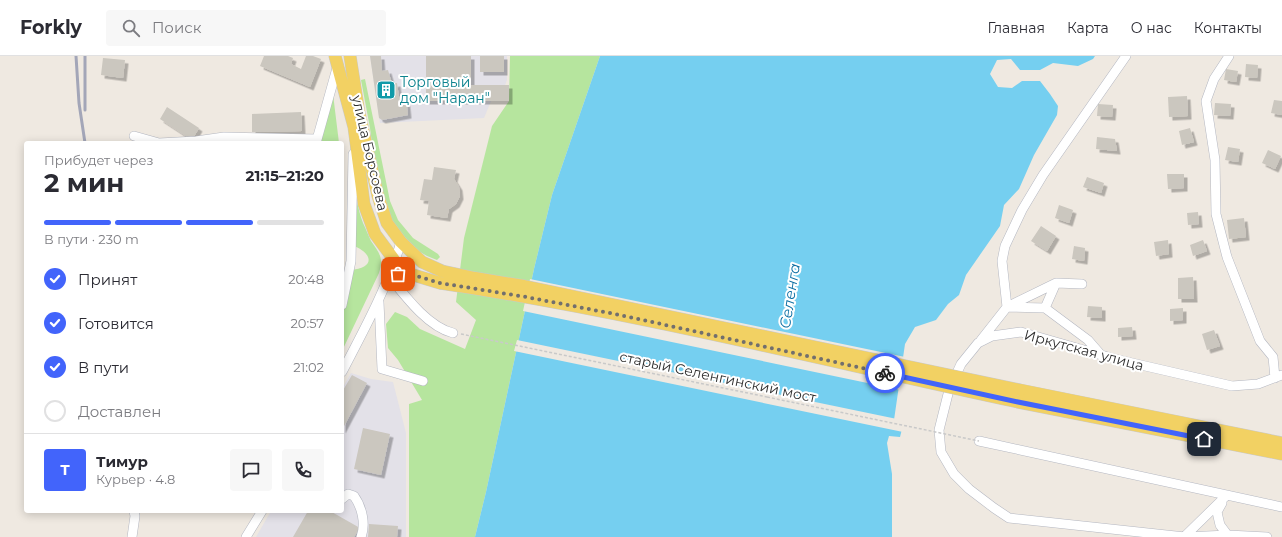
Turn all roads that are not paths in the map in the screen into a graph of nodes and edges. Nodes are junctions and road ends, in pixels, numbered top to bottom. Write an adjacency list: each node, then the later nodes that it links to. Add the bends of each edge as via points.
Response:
1 (335, 56): 5 (main road, улица Борсоева)
2 (350, 56): 11 (main road, улица Борсоева, via 359,113 378,196 387,223)
3 (1126, 56): 19 (street, via 1043,174 1022,210 1005,246 1002,261)
4 (1229, 56): 25 (street, via 1214,79 1206,101 1215,160 1216,214 1227,257 1260,341 1273,357)
5 (337, 68): 6 (main road, улица Борсоева); 10 (street)
6 (354, 127): 12 (main road, улица Борсоева, via 364,204 374,234); 17 (street, via 351,261)
7 (134, 136): 8 (street)
8 (152, 141)
9 (196, 141): 10 (street, via 224,137)
10 (317, 141)
11 (401, 242): 12 (street); 28 (main road, улица Борсоева, bridge, via 422,262 442,271)
12 (395, 261): 13 (main road, улица Борсоева); 14 (street)
13 (410, 274): 14 (street); 29 (main road, улица Борсоева, bridge, via 440,283 620,315 1018,402)
14 (389, 276): 18 (street); 21 (street, via 403,294 435,325)
15 (1056, 283): 16 (street); 19 (street); 20 (street)
16 (1082, 284)
17 (344, 295)
18 (379, 300): 24 (street); 26 (street, via 382,369)
19 (1007, 307): 20 (street); 22 (street)
20 (1045, 308): 23 (street, via 1088,340)
21 (454, 333)
22 (978, 343): 23 (street, Иркутская улица, via 992,336 1021,332); 39 (street, Иркутская улица, via 961,364 949,390 939,430 941,452 954,474 969,489 1010,518)
23 (1101, 355): 25 (street, Иркутская улица, via 1232,386 1258,384)
24 (344, 368)
25 (1278, 377)
26 (423, 381)
27 (979, 441): 30 (street)
28 (1282, 443)
29 (1282, 454)
30 (1226, 495): 32 (street); 35 (street, via 1217,512 1220,524); 39 (street)
31 (344, 497): 38 (street, via 348,494 354,496 358,502 364,530)
32 (1282, 507)
33 (134, 513): 36 (street)
34 (261, 513): 37 (street)
35 (1229, 536): 39 (street); 40 (street)
36 (132, 537)
37 (246, 537)
38 (362, 537)
39 (1184, 537)
40 (1267, 537)

